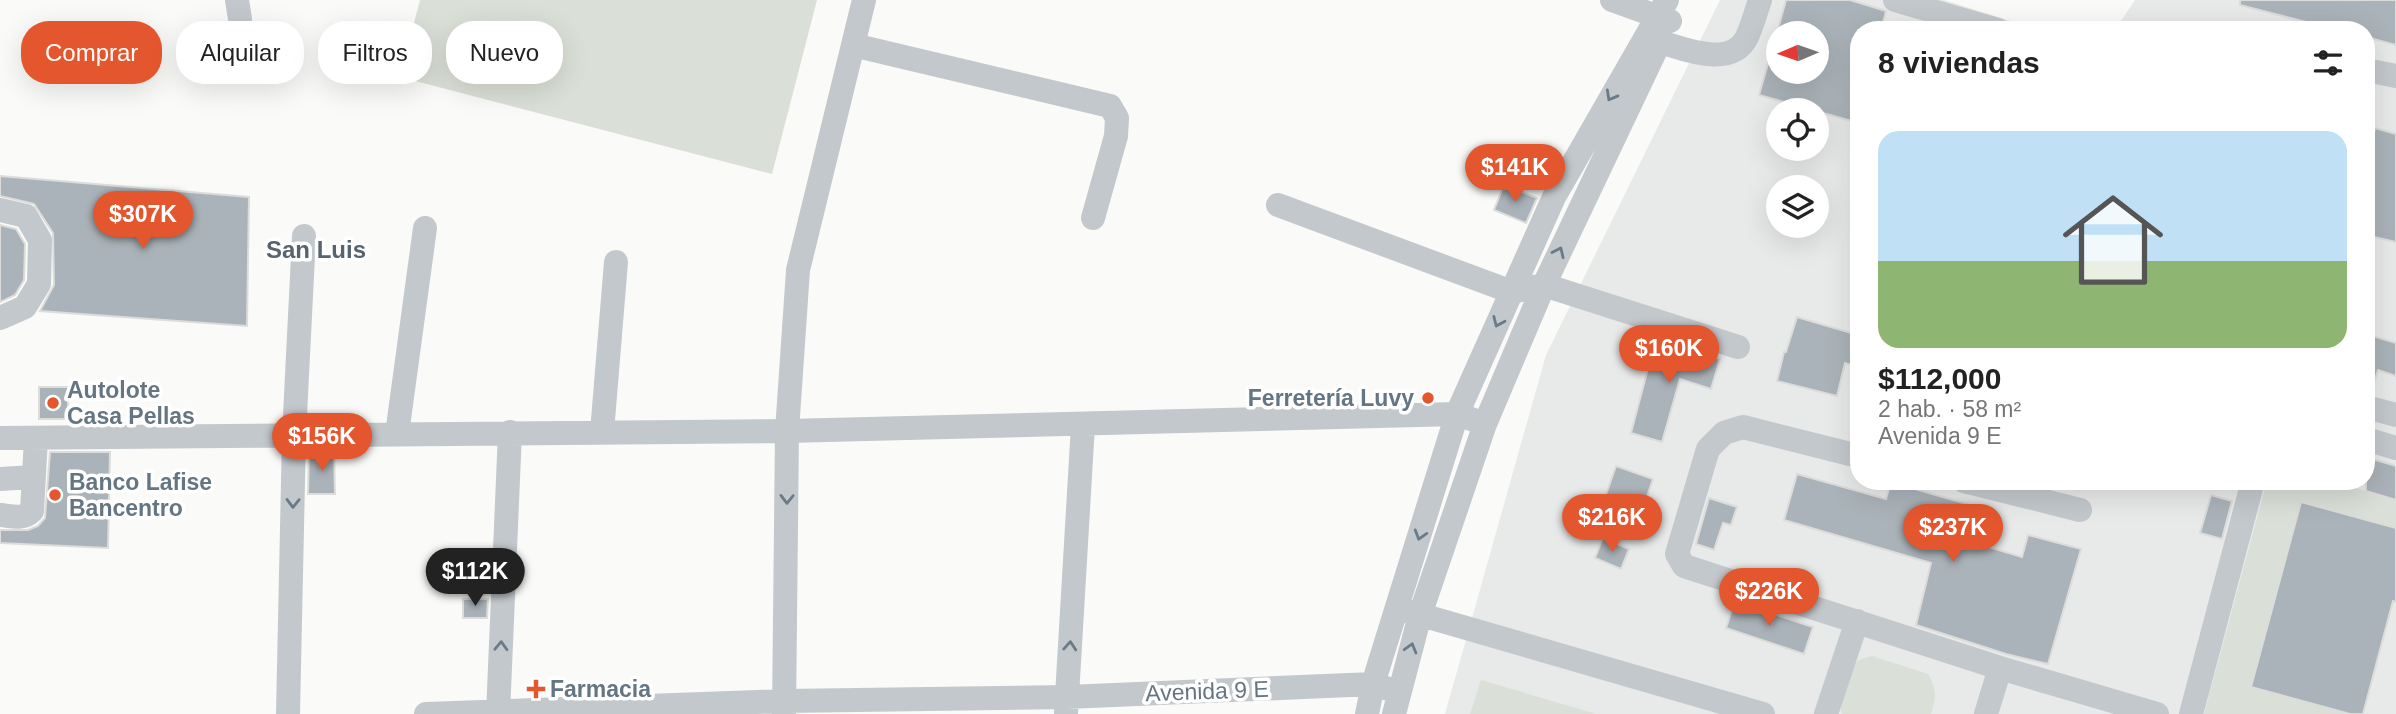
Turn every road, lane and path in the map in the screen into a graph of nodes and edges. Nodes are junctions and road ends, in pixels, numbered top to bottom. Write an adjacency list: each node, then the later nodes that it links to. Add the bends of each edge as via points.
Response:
1 (864, 0): 7 (street)
2 (1612, 0): 5 (street)
3 (1760, 0): 5 (street, via 1746,40 1729,53 1707,55)
4 (1895, 0): 6 (street)
5 (1667, 16): 16 (street, one-way to 5); 17 (street, one-way to 17, via 1554,197)
6 (1967, 21)
7 (853, 46): 12 (street, via 1110,106 1117,118 1116,136); 25 (street, via 798,270)
8 (2375, 72): 9 (street)
9 (2396, 76)
10 (1278, 205): 17 (street)
11 (0, 210): 18 (street, via 26,216 40,240 39,284 25,307)
12 (1093, 218)
13 (425, 228): 28 (street)
14 (304, 236): 29 (street)
15 (617, 262): 27 (street)
16 (1544, 285): 17 (street); 19 (street); 23 (street)
17 (1512, 292): 21 (street, one-way to 21)
18 (0, 318)
19 (1738, 347)
20 (2375, 409): 22 (street)
21 (1457, 414): 23 (street); 24 (street); 41 (street, one-way to 41)
22 (2396, 415)
23 (1485, 424): 41 (street)
24 (1083, 425): 25 (street); 46 (street, one-way to 24)
25 (787, 431): 27 (street); 47 (street, one-way to 47)
26 (510, 432): 27 (street); 28 (street); 48 (street, one-way to 26)
27 (602, 432)
28 (397, 433): 29 (street)
29 (294, 435): 31 (street); 50 (street, one-way to 50)
30 (0, 438): 31 (street)
31 (36, 438): 35 (street)
32 (2375, 442): 33 (street)
33 (2396, 448)
34 (1850, 454): 42 (street, via 1742,427 1724,433 1708,449 1677,554 1684,566)
35 (33, 477): 36 (street); 40 (street, via 32,511 20,518)
36 (0, 479)
37 (2000, 490): 39 (street)
38 (2251, 490): 56 (street)
39 (2080, 510)
40 (0, 515)
41 (1408, 612): 44 (street); 45 (street, one-way to 41); 53 (street)
42 (1857, 621): 43 (street); 54 (street)
43 (2000, 668): 49 (street); 55 (street)
44 (1373, 684): 45 (street, Avenida 9 E); 46 (street, Avenida 9 E); 52 (street)
45 (1396, 703)
46 (1066, 706): 47 (street, Avenida 9 E)
47 (784, 708): 48 (street, Avenida 9 E)
48 (498, 713): 51 (street, Avenida 9 E)
49 (2149, 713)
50 (288, 714)
51 (426, 714)
52 (1367, 714)
53 (1763, 714)
54 (1826, 714)
55 (1986, 714)
56 (2191, 714)

